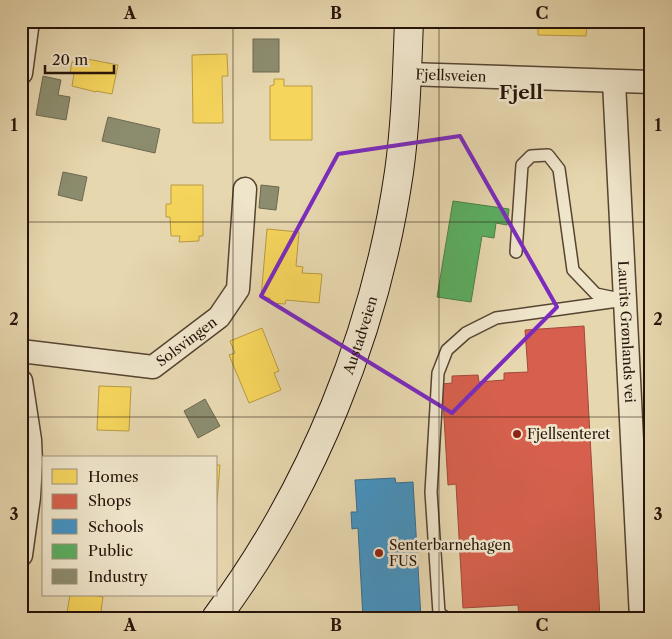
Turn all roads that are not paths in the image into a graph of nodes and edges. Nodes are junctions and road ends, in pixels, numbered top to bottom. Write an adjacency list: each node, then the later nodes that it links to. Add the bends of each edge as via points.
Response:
1 (28, 21): 3 (street)
2 (409, 21): 4 (main road, Austadveien)
3 (21, 73)
4 (407, 74): 5 (street, Fjellsveien); 13 (main road, Austadveien, via 392,214 371,299 336,404 311,459 258,554)
5 (614, 82): 6 (street); 9 (street, Laurits Grønlands vei)
6 (651, 82)
7 (245, 190): 10 (street, Solsvingen, via 238,289 219,317 153,367)
8 (516, 252): 9 (lane, via 522,166 531,156 548,156 559,170 574,270 596,294)
9 (624, 300): 14 (lane, via 496,318 466,333 447,350 438,373 431,492 439,613); 15 (street, Laurits Grønlands vei)
10 (21, 351)
11 (21, 381): 12 (street, via 31,462)
12 (21, 554)
13 (216, 618)
14 (446, 618)
15 (642, 618)

